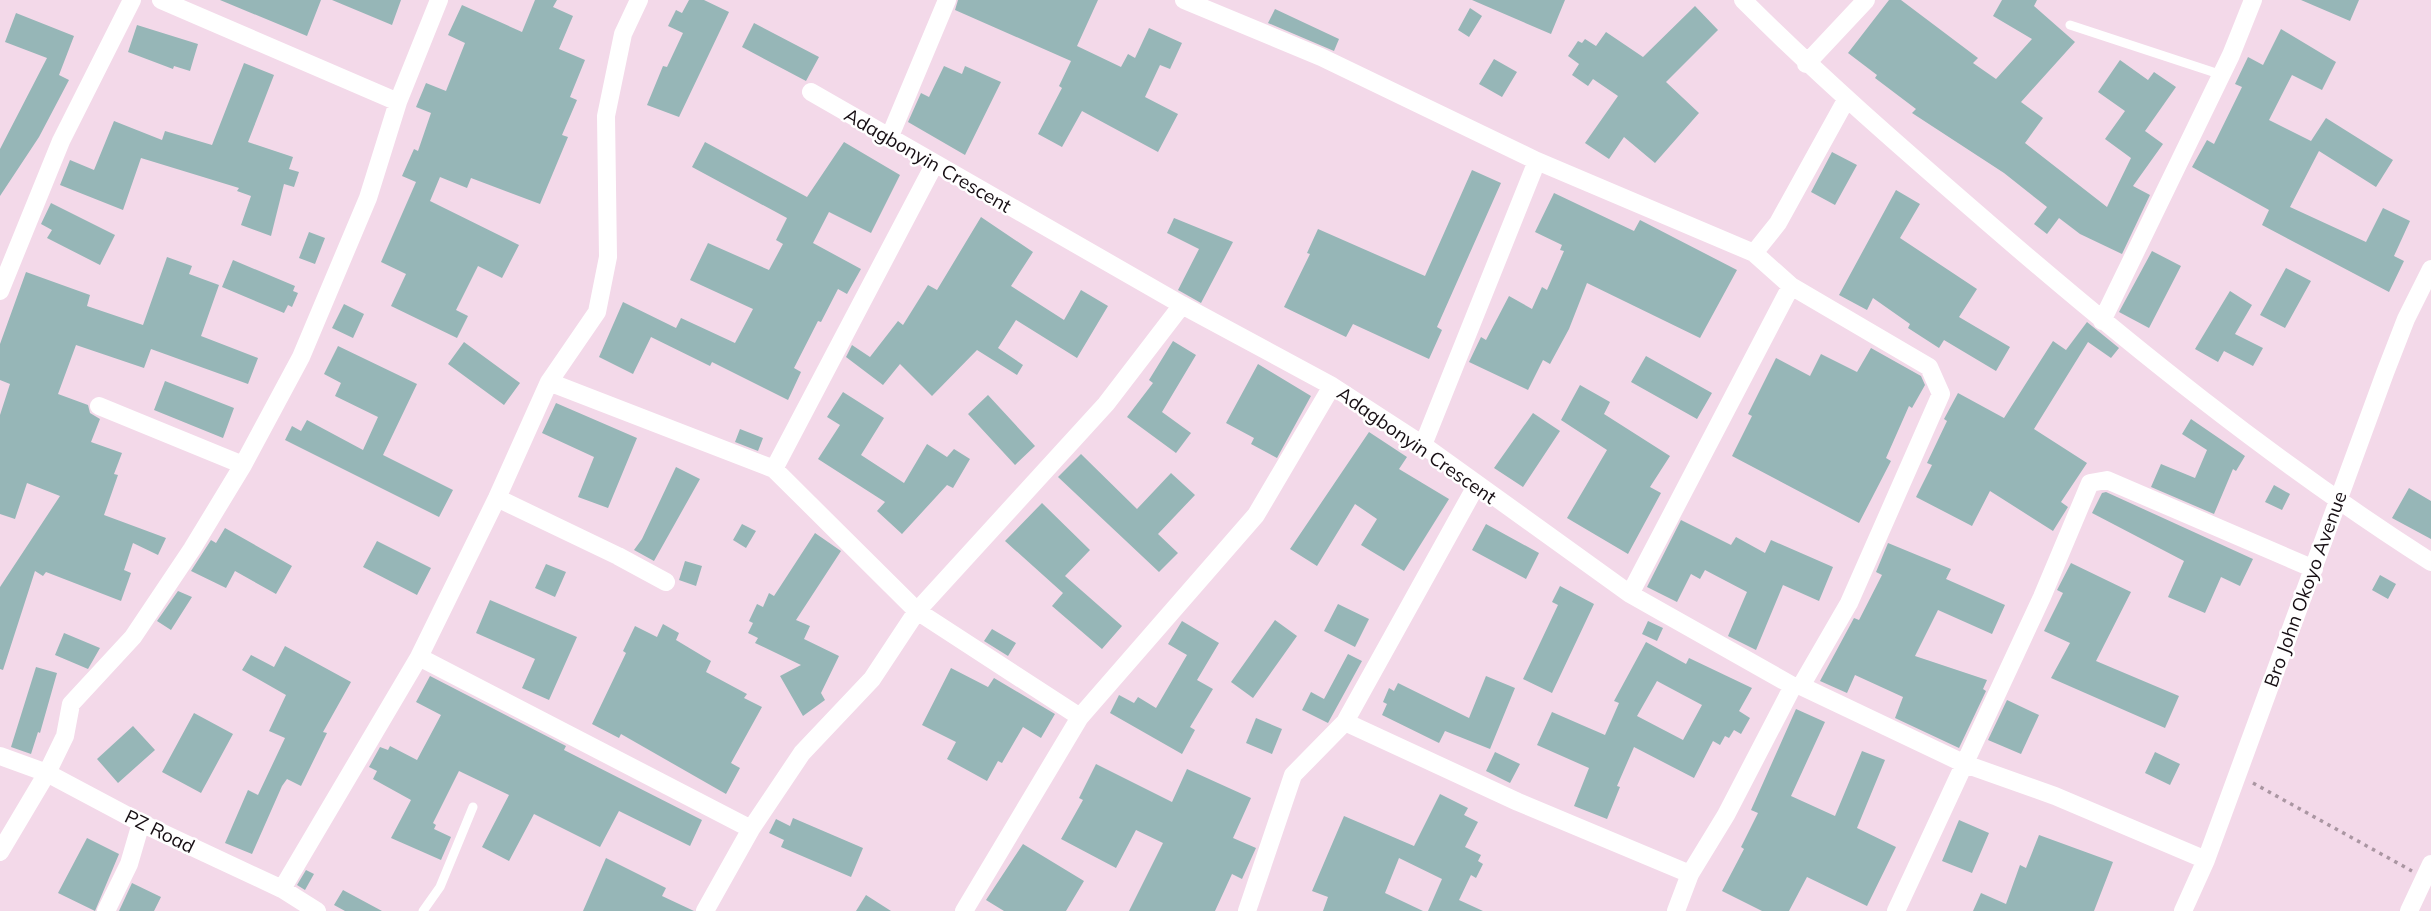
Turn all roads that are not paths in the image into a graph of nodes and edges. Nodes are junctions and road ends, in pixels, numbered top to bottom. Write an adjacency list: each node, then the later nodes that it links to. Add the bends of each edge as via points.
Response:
1 (132, 0): 22 (street, via 61,141)
2 (161, 0): 15 (street)
3 (439, 0): 15 (street)
4 (639, 0): 25 (street, via 623,34 606,116 608,257 597,312)
5 (947, 0): 16 (street)
6 (1184, 0): 17 (street, via 1321,57)
7 (1743, 0): 11 (street)
8 (1866, 0): 11 (street)
9 (2253, 0): 12 (street)
10 (2070, 24): 12 (lane)
11 (1806, 64): 14 (street)
12 (2222, 75): 24 (street)
13 (811, 92): 16 (street, Adagbonyin Crescent)
14 (1846, 100): 19 (street, via 1778,223); 24 (street)
15 (398, 102): 29 (street, via 368,198 306,345)
16 (890, 136): 18 (street, Adagbonyin Crescent)
17 (1537, 161): 19 (street); 28 (street)
18 (933, 165): 23 (street, Adagbonyin Crescent); 30 (street)
19 (1754, 253): 21 (street)
20 (2431, 269): 33 (street, Bro John Okoyo Avenue, via 2406,319)
21 (1791, 286): 37 (street); 40 (street, via 1929,367 1941,394 1849,603)
22 (0, 290)
23 (1182, 305): 26 (street, Adagbonyin Crescent); 38 (street, via 1105,404)
24 (2102, 321): 33 (street)
25 (549, 382): 30 (street); 32 (street)
26 (1332, 386): 28 (street, Adagbonyin Crescent); 41 (street, via 1256,515)
27 (99, 406): 29 (street)
28 (1423, 445): 31 (street, Adagbonyin Crescent)
29 (243, 465): 45 (street, via 132,637 71,704 65,736)
30 (774, 469): 38 (street)
31 (1476, 486): 37 (street, Adagbonyin Crescent); 42 (street)
32 (497, 498): 36 (street); 39 (street)
33 (2337, 502): 34 (street); 35 (street, Bro John Okoyo Avenue)
34 (2431, 562)
35 (2314, 569): 44 (street, via 2107,480 2090,482); 50 (street, Bro John Okoyo Avenue)
36 (666, 582)
37 (1630, 594): 40 (street, Adagbonyin Crescent)
38 (917, 611): 41 (street); 48 (street, via 872,679 802,753)
39 (419, 657): 48 (street); 53 (street)
40 (1797, 686): 44 (street, Adagbonyin Crescent); 51 (street)
41 (1080, 718): 58 (street)
42 (1345, 722): 51 (street); 59 (street, via 1293,775)
43 (0, 756): 45 (street, PZ Road)
44 (1956, 760): 50 (street, Adagbonyin Crescent); 61 (street)
45 (47, 773): 47 (street, PZ Road); 49 (street)
46 (473, 807): 56 (lane, via 440,887)
47 (141, 823): 53 (street, PZ Road); 55 (street, via 129,864)
48 (751, 830): 57 (street)
49 (0, 852)
50 (2206, 860): 62 (street, Bro John Okoyo Avenue)
51 (1690, 874): 60 (street)
52 (2429, 875): 63 (street)
53 (282, 888): 54 (street, PZ Road)
54 (306, 909)
55 (106, 911)
56 (423, 911)
57 (705, 911)
58 (964, 911)
59 (1247, 911)
60 (1676, 911)
61 (1896, 911)
62 (2183, 911)
63 (2409, 911)

